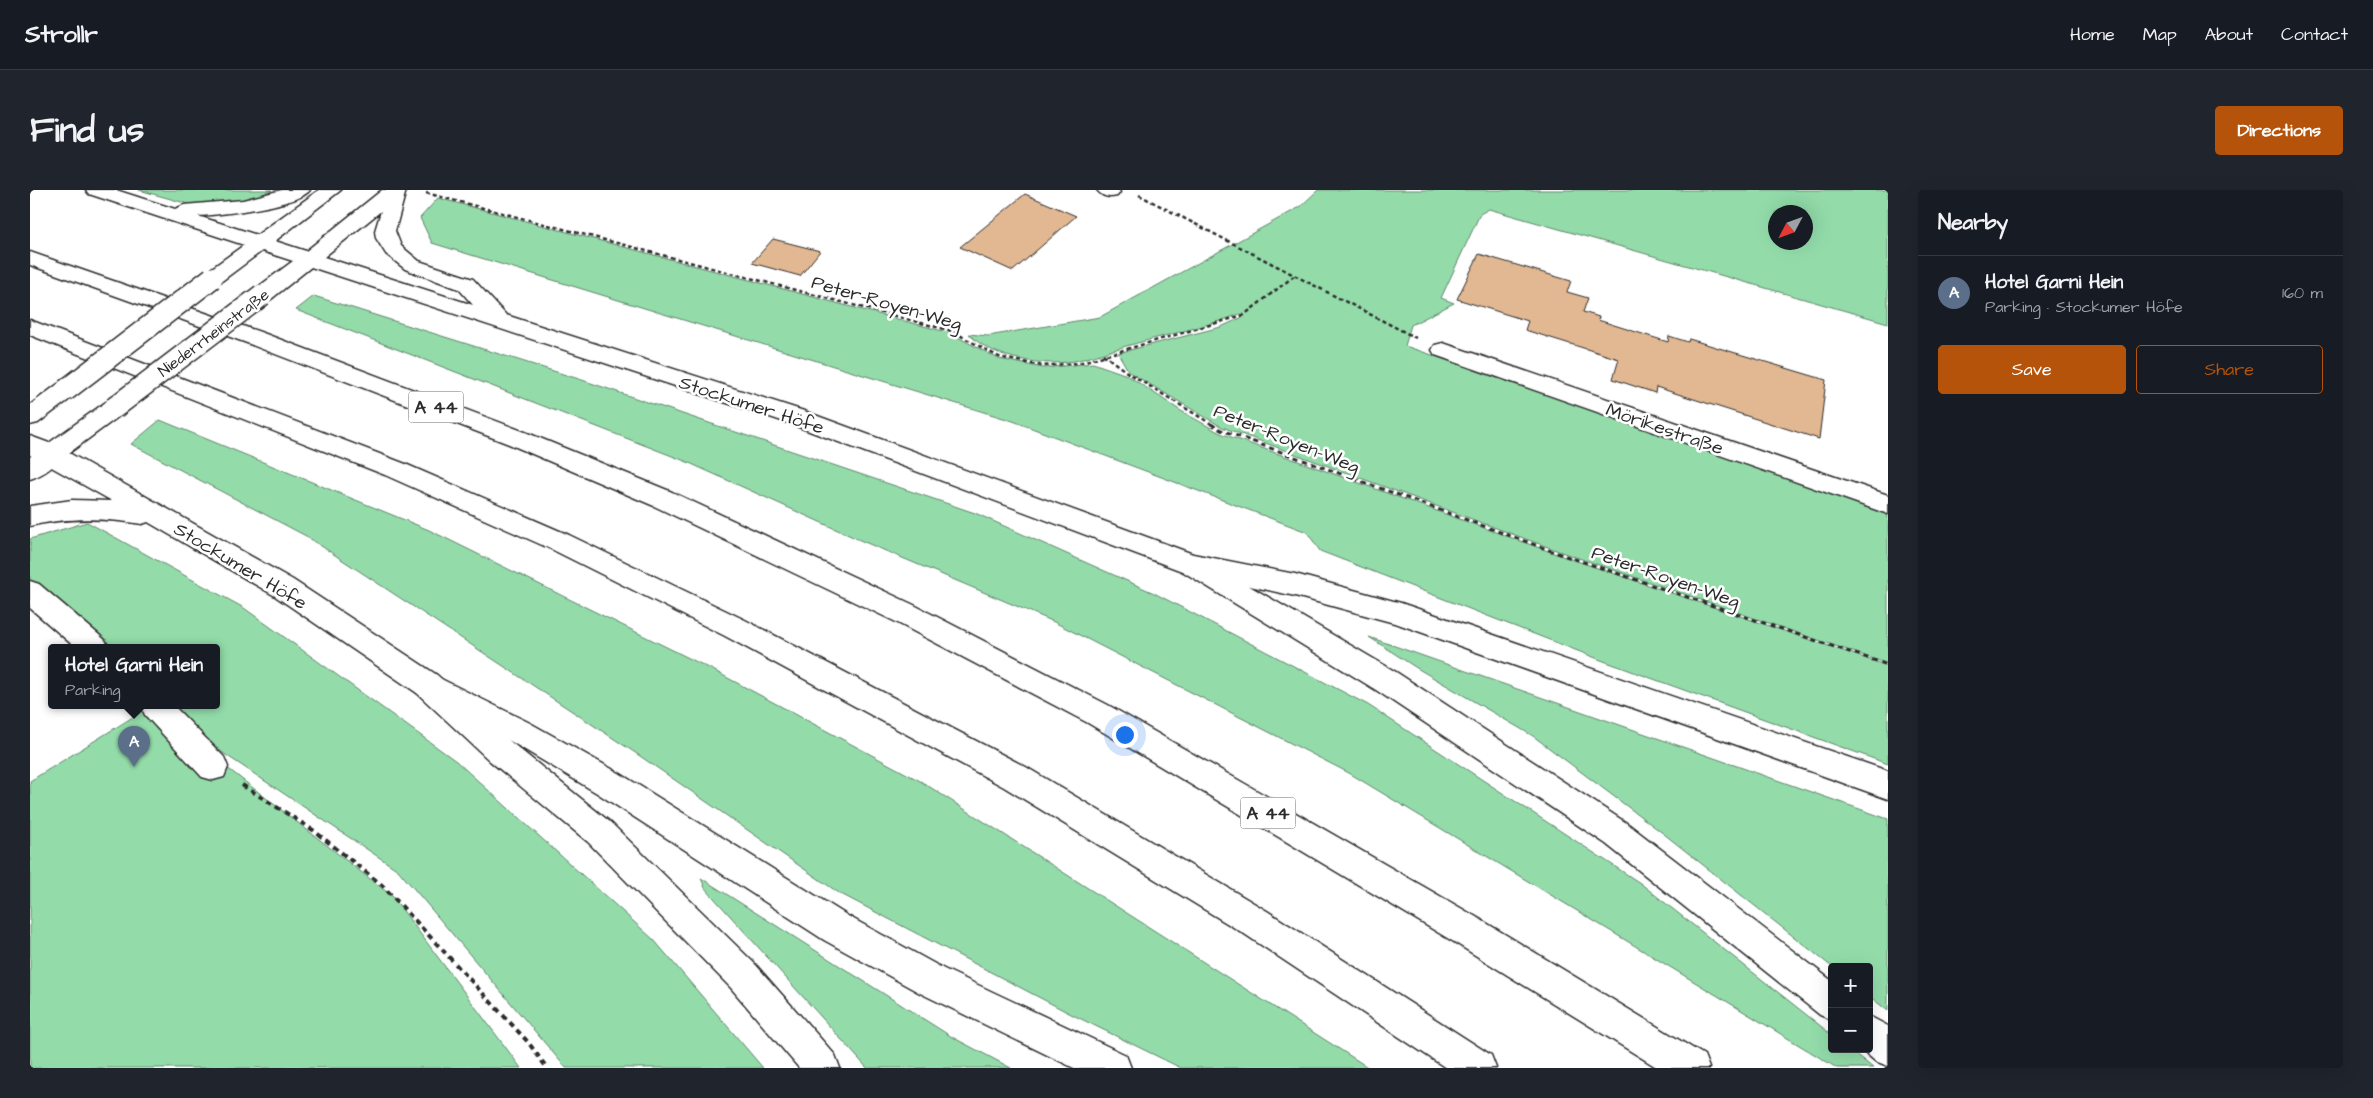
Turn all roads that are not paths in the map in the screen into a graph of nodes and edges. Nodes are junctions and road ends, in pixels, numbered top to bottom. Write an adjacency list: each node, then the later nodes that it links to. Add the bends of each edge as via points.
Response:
1 (96, 190): 5 (main road, Stockumer Höfe)
2 (300, 190): 5 (main road, via 259,204 223,210)
3 (331, 190): 6 (main road)
4 (395, 190): 8 (main road, Niederrheinstraße); 9 (main road, via 385,231 393,250 412,266 466,284)
5 (160, 211): 6 (main road, Stockumer Höfe)
6 (259, 243): 8 (main road, Stockumer Höfe); 12 (main road, bridge)
7 (30, 258): 31 (main road, A 44, via 255,338 517,438 663,499 904,613 1115,724 1466,930)
8 (307, 260): 9 (main road, Stockumer Höfe); 13 (main road, Niederrheinstraße, bridge, via 114,408)
9 (501, 323): 18 (main road, Stockumer Höfe, via 796,417)
10 (30, 327): 30 (main road, via 394,469 560,542 735,628 1015,777 1254,922)
11 (1443, 350): 15 (main road, Mörikestraße)
12 (30, 417)
13 (40, 450): 14 (main road, Niederrheinstraße); 17 (main road, Stockumer Höfe)
14 (30, 470)
15 (1888, 505)
16 (30, 516): 17 (main road, via 48,511 98,508)
17 (159, 516): 21 (main road, Stockumer Höfe, via 284,588)
18 (1191, 564): 24 (main road, via 1295,585 1401,614); 25 (main road, via 1386,681 1617,834)
19 (30, 592): 20 (main road)
20 (90, 644)
21 (427, 684): 28 (main road, via 501,752 599,832 743,976); 29 (main road, via 520,732 608,783 836,928 932,981)
22 (159, 709): 23 (main road)
23 (213, 767)
24 (1888, 785)
25 (1828, 1001)
26 (1873, 1036): 27 (main road)
27 (1888, 1048)
28 (822, 1068)
29 (1113, 1068)
30 (1478, 1068)
31 (1691, 1068)

